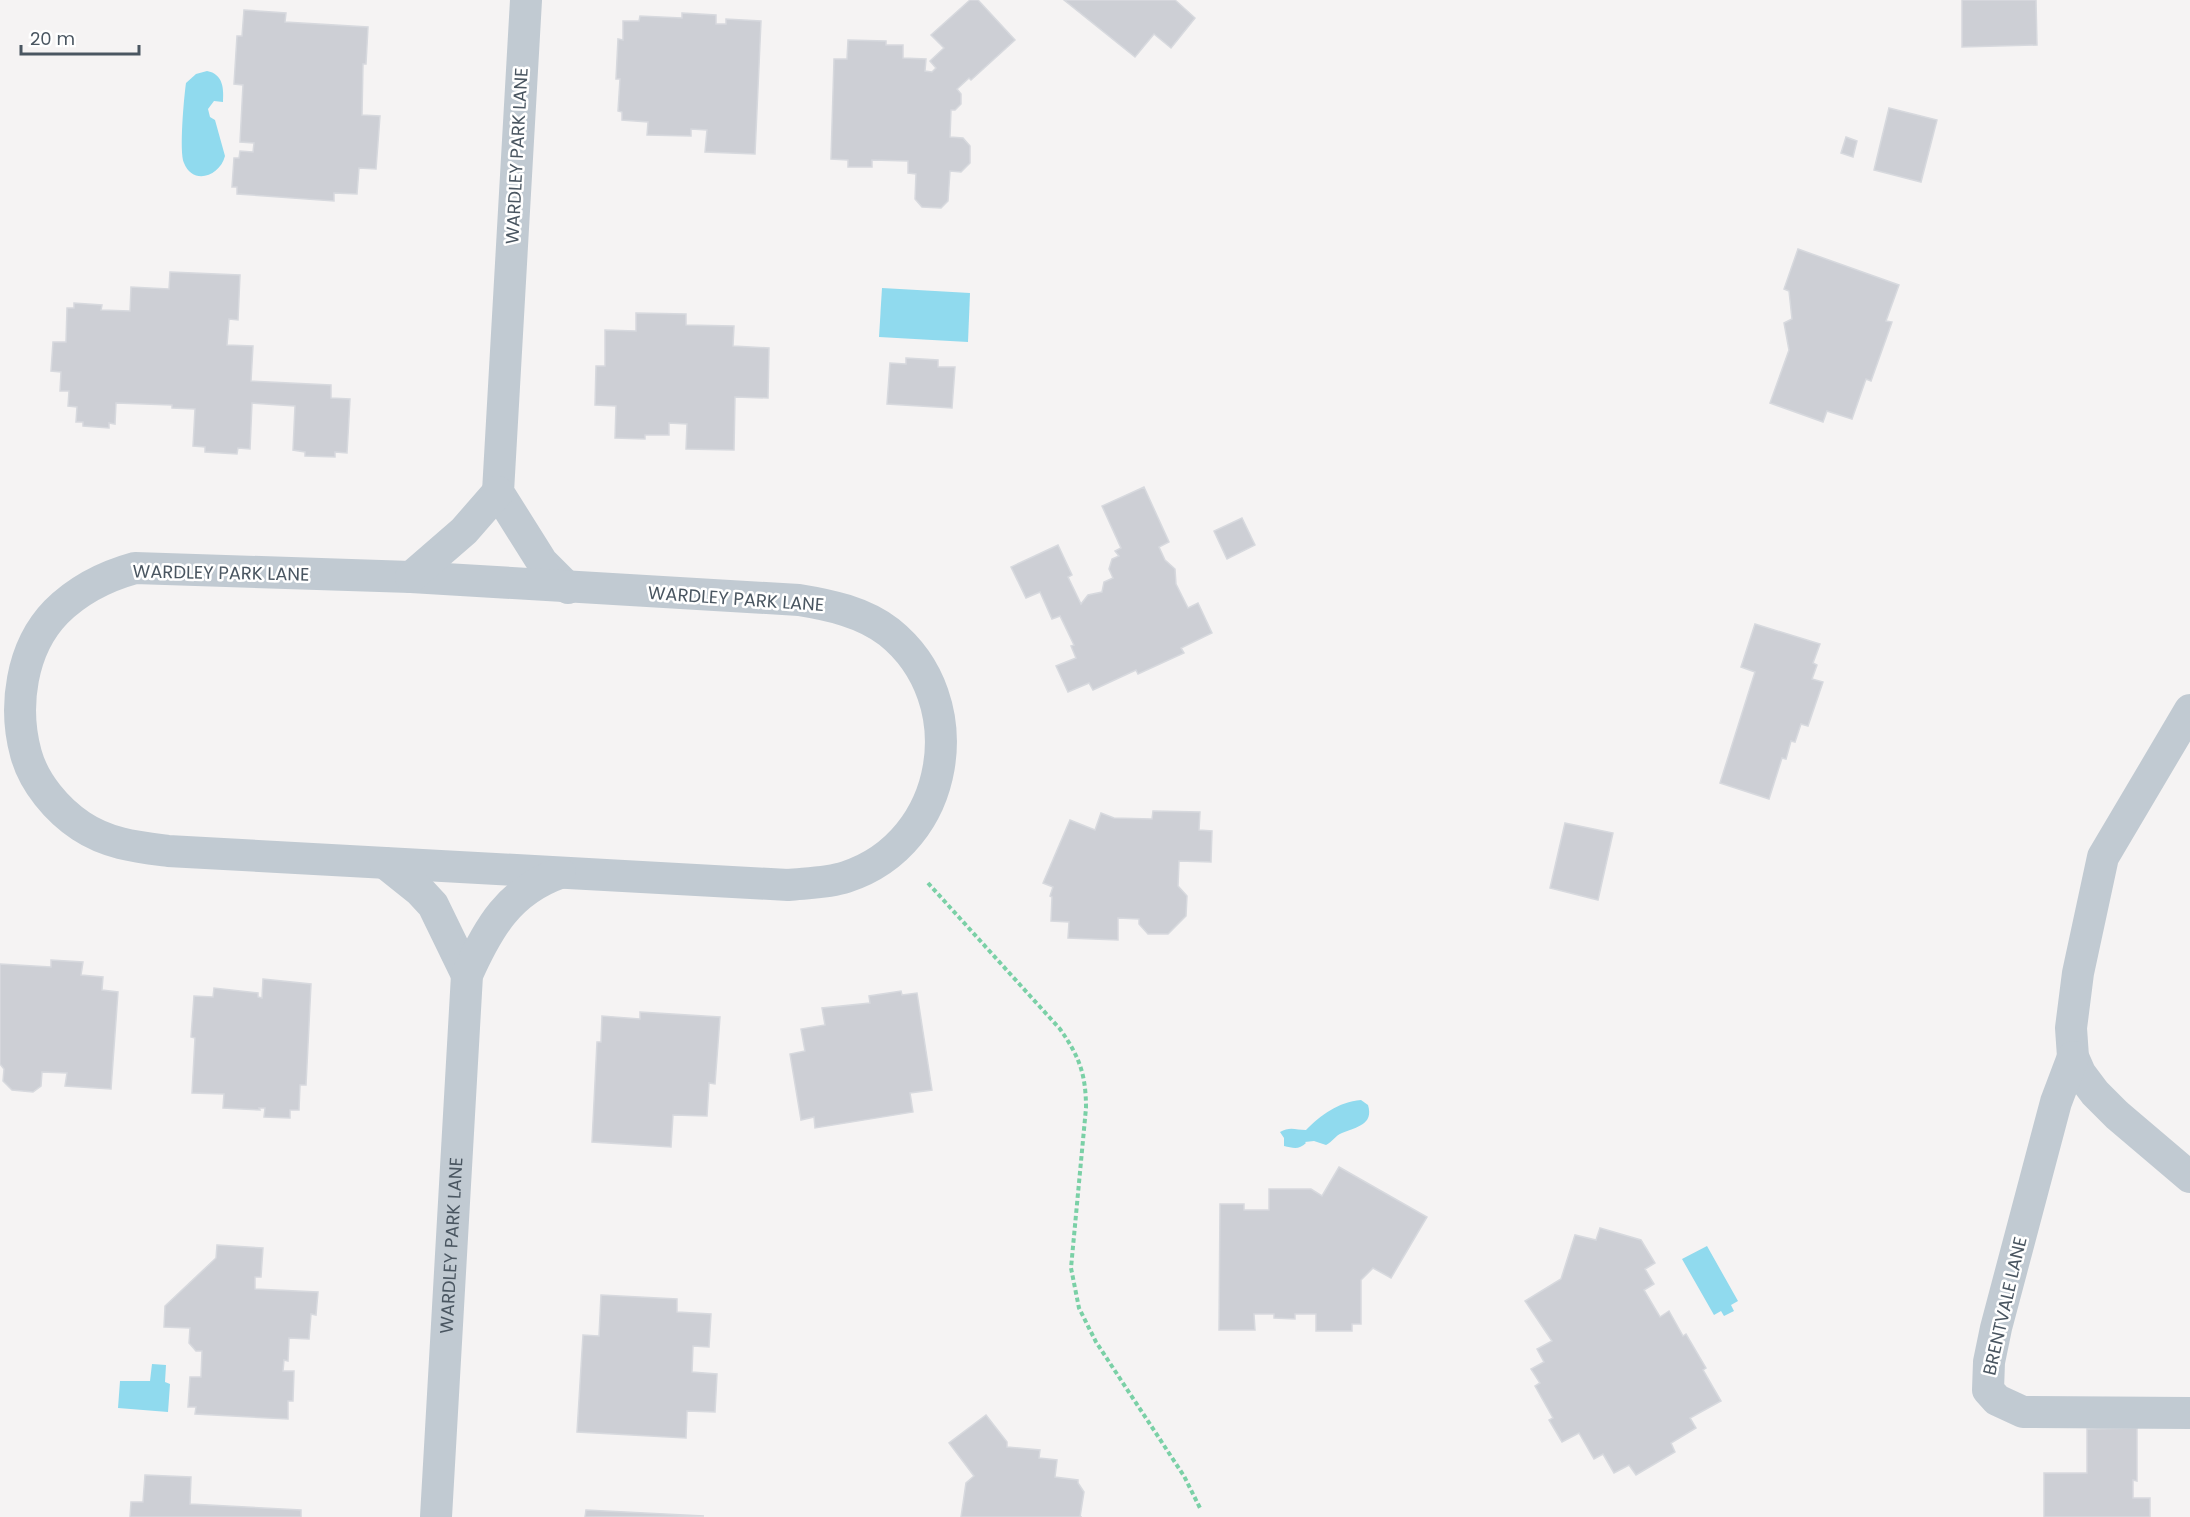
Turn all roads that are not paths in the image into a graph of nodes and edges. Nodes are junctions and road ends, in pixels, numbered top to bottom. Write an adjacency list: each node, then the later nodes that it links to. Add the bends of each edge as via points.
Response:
1 (526, 0): 2 (street, WARDLEY PARK LANE)
2 (498, 492): 3 (street, via 464,531); 4 (street, via 542,562)
3 (411, 577): 4 (street, WARDLEY PARK LANE); 6 (street, WARDLEY PARK LANE, via 135,568 111,575 72,597 55,613 31,651 20,695 26,755 46,794 80,825 104,838 168,852)
4 (568, 588): 7 (street, WARDLEY PARK LANE, via 799,600 853,613 888,632 913,658 932,692 942,746 936,783 919,819 880,860 848,877 788,885)
5 (2190, 710): 9 (street, BRENTVALE LANE, via 2103,857 2073,1005)
6 (386, 863): 7 (street, WARDLEY PARK LANE); 8 (street, WARDLEY PARK LANE, via 433,905)
7 (563, 872): 8 (street, WARDLEY PARK LANE, via 542,880 513,901 484,938)
8 (467, 975): 12 (street, WARDLEY PARK LANE)
9 (2073, 1057): 10 (street, BRENTVALE LANE, via 2104,1104); 11 (street, BRENTVALE LANE, via 2056,1102 1996,1328 1988,1390 1997,1400 2023,1412)
10 (2190, 1177)
11 (2190, 1413)
12 (436, 1517)

